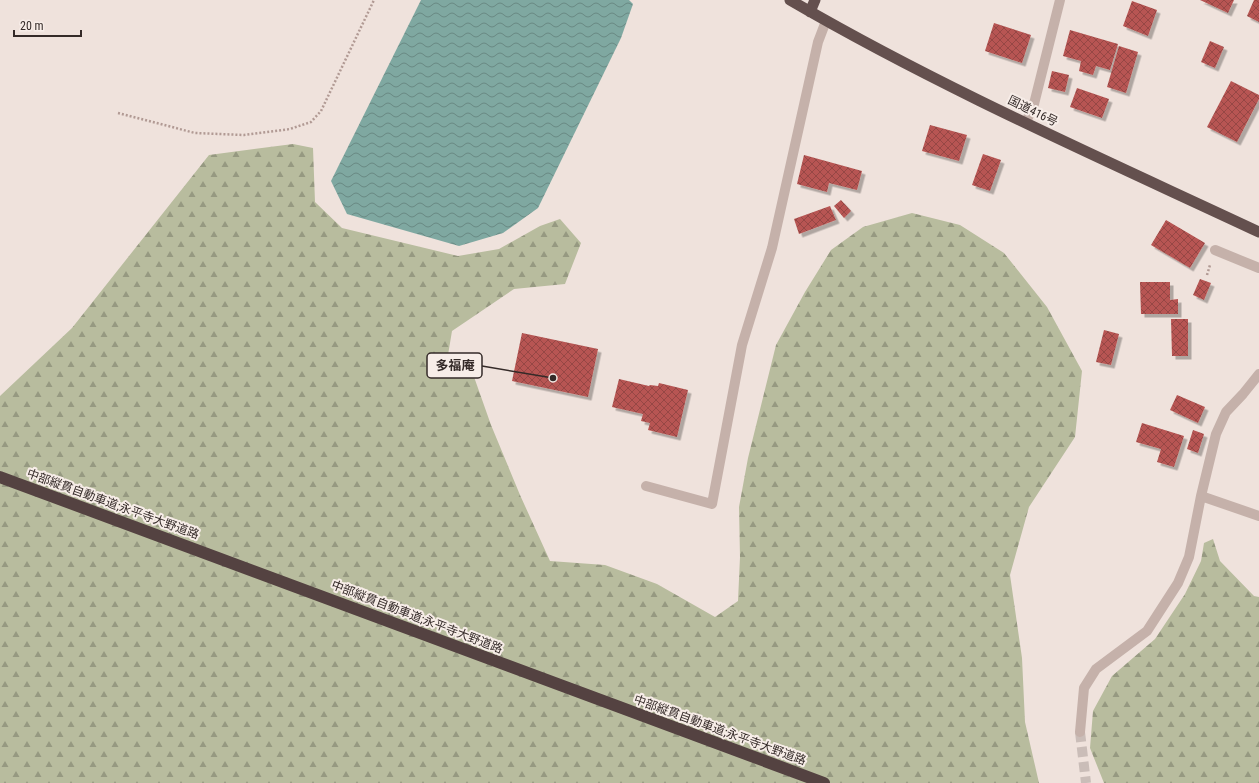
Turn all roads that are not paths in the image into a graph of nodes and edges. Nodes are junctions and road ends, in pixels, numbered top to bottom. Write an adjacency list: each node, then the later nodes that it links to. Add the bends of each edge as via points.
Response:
1 (790, 0): 4 (highway, 国道416号)
2 (815, 0): 4 (highway)
3 (1060, 0): 6 (street, via 1034,104)
4 (810, 12): 5 (highway, 国道416号)
5 (826, 20): 6 (highway, 国道416号, via 895,58); 12 (street, via 818,42 772,248 742,345 712,504)
6 (1026, 122): 7 (highway, 国道416号)
7 (1259, 232)
8 (1215, 250): 9 (street)
9 (1259, 268)
10 (1259, 374): 13 (street, via 1226,412 1216,434)
11 (0, 477): 16 (highway, 中部縦貫自動車道;永平寺大野道路)
12 (646, 486)
13 (1201, 496): 14 (street); 15 (street, via 1189,557 1178,583 1147,631 1096,669 1084,688)
14 (1259, 516)
15 (1080, 732)
16 (824, 783)

